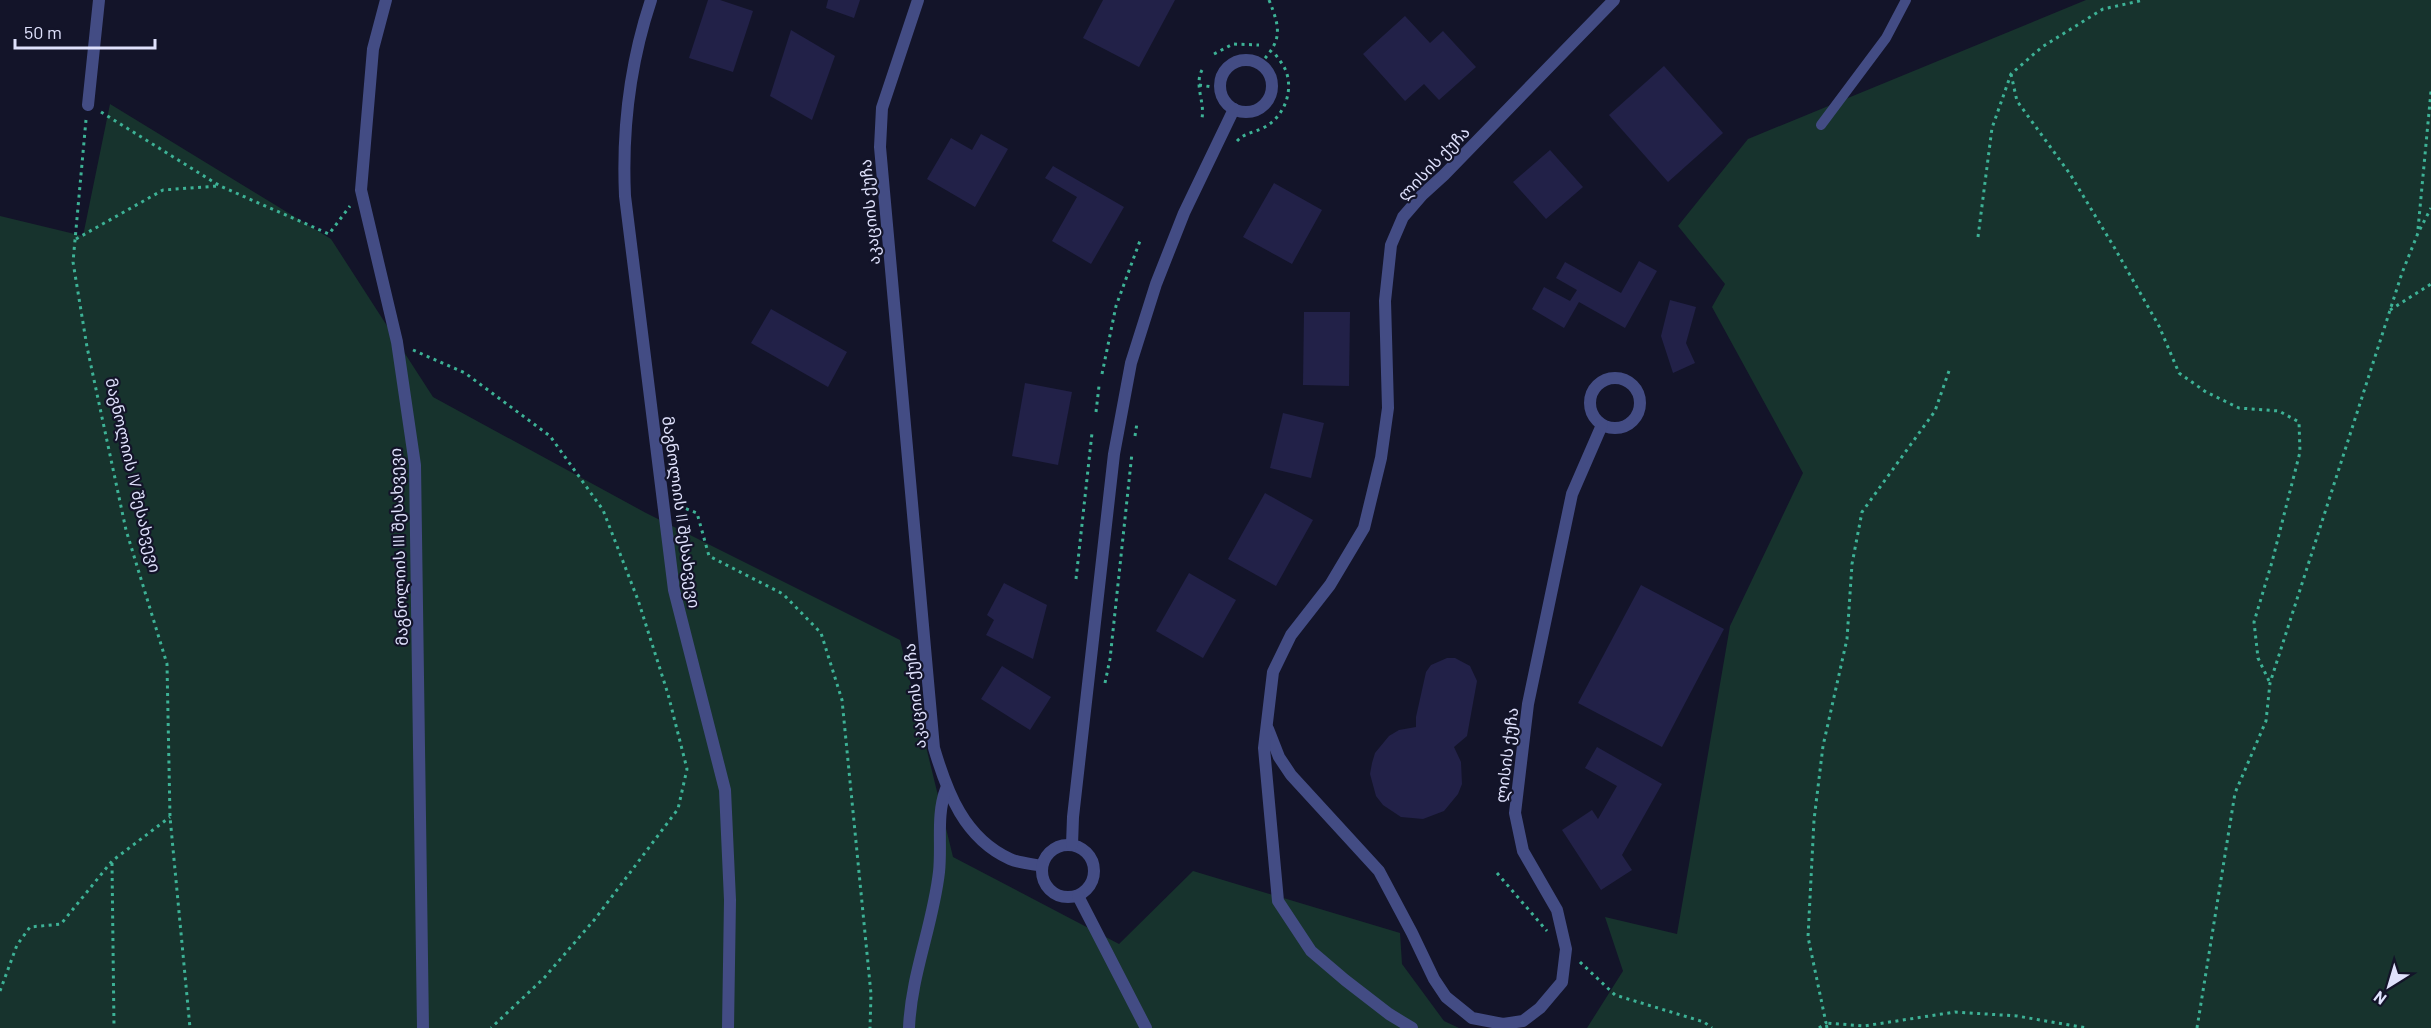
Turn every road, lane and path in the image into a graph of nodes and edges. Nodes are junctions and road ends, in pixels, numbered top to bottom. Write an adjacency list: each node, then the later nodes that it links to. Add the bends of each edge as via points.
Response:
1 (99, 0): 18 (street)
2 (386, 0): 24 (street, მაგნოლიის III შესახვევი, via 373,49)
3 (651, 0): 39 (street, მაგნოლიის II შესახვევი, via 631,82 624,156 625,196 659,482)
4 (918, 0): 43 (street, აკაციის ქუჩა, via 882,108 880,147 934,748)
5 (1269, 0): 10 (path, via 1278,40)
6 (1614, 0): 42 (street, ლისის ქუჩა, via 1403,217 1390,245 1385,301 1388,408 1364,528 1330,585 1291,635 1277,663)
7 (1906, 0): 21 (lane, via 1886,38)
8 (2144, 0): 14 (path, via 2103,9 2042,47)
9 (1259, 45): 11 (path, via 1233,44)
10 (1273, 51): 12 (path); 22 (path, via 1287,72 1282,112 1262,129 1244,134)
11 (1214, 54)
12 (1260, 64): 19 (street, via 1271,78 1271,96 1260,109); 19 (street, via 1236,62 1224,73 1222,97)
13 (1202, 70): 15 (path)
14 (2011, 74): 27 (path, via 1992,128); 41 (path, via 2017,101 2070,174 2114,247 2159,326 2179,373 2239,408 2279,411 2299,422 2300,452 2254,622 2258,658)
15 (1199, 85): 16 (path); 20 (path)
16 (1212, 87)
17 (2431, 91): 26 (path)
18 (88, 105): 23 (path); 29 (path, მაგნოლიის IV შესახვევი)
19 (1234, 109): 45 (street, via 1180,223 1131,363 1114,454)
20 (1202, 118)
21 (1821, 125)
22 (1233, 146)
23 (220, 186): 24 (path, via 329,234); 29 (path, via 163,190)
24 (361, 190): 32 (street, მაგნოლიის III შესახვევი)
25 (2431, 208): 26 (path)
26 (2418, 233): 31 (path)
27 (1978, 237)
28 (1141, 238): 34 (path, via 1116,306)
29 (75, 240): 44 (path, მაგნოლიის IV შესახვევი, via 73,262 87,347 124,518 167,664)
30 (2431, 284): 31 (path)
31 (2390, 310): 41 (path)
32 (397, 342): 55 (street, მაგნოლიის III შესახვევი, via 415,465); 56 (path, via 465,373 550,436 603,510 638,600 687,770 678,809 595,919 544,978)
33 (1950, 369): 52 (path, via 1935,411 1862,512 1852,564 1847,639 1823,746 1814,820 1809,937)
34 (1102, 374)
35 (1099, 386): 36 (path)
36 (1096, 412)
37 (1602, 425): 37 (street, via 1619,428 1638,413 1640,397 1631,383 1607,378 1594,388 1589,404); 50 (street, ლისის ქუჩა, via 1572,494 1528,704 1515,813 1523,851 1557,910)
38 (1092, 433): 40 (path)
39 (666, 512): 57 (street, მაგნოლიის II შესახვევი, via 674,590 725,790 730,900); 58 (path, via 681,506 697,513 709,556 783,594 821,633 842,700 871,994)
40 (1076, 579)
41 (2270, 683): 65 (path, via 2266,721 2235,793)
42 (1267, 727): 50 (street, ლისის ქუჩა, via 1291,775 1379,871 1446,997 1472,1018 1503,1024 1523,1021 1562,982); 61 (street, ლისის ქუჩა, via 1264,748 1278,901 1311,951 1345,981)
43 (946, 789): 47 (street, აკაციის ქუჩა, via 966,825 991,847 1011,860); 59 (street, via 940,805 939,873)
44 (170, 817): 46 (path); 54 (path, მაგნოლიის IV შესახვევი)
45 (1072, 845): 47 (street, via 1056,847); 49 (street, via 1082,848 1093,864 1092,883)
46 (112, 861): 51 (path, via 61,924 30,927 17,945); 53 (path)
47 (1042, 866): 49 (street, via 1043,880 1051,892 1064,898)
48 (1497, 873): 50 (path)
49 (1078, 896): 60 (street)
50 (1566, 950): 62 (path, via 1615,995 1704,1022)
51 (0, 991)
52 (1826, 1026): 63 (path); 64 (path, via 1864,1026 1955,1011)
53 (114, 1028)
54 (190, 1028)
55 (423, 1028)
56 (491, 1028)
57 (728, 1028)
58 (870, 1028)
59 (909, 1028)
60 (1146, 1028)
61 (1412, 1028)
62 (1712, 1028)
63 (1819, 1028)
64 (2087, 1028)
65 (2197, 1028)

